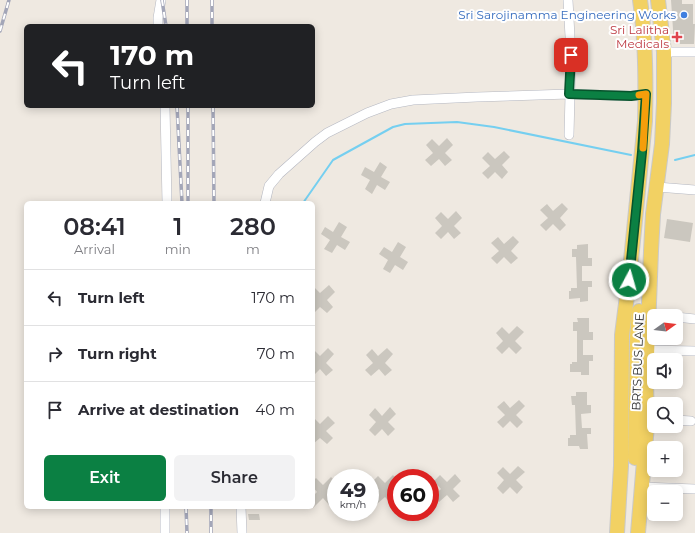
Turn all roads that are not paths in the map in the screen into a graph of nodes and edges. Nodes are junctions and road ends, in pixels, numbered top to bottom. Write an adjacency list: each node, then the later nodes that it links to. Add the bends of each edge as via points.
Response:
1 (161, 0): 6 (street)
2 (568, 0): 9 (street, via 571,55)
3 (640, 0): 10 (main road)
4 (651, 0): 34 (main road, BRTS BUS LANE, via 656,58 656,111 637,338 636,435)
5 (658, 0): 7 (main road)
6 (158, 24)
7 (664, 52): 8 (street); 13 (main road, via 662,144)
8 (695, 52)
9 (569, 94): 10 (street); 12 (street); 16 (street, via 413,100 391,104 327,133 314,142 269,186)
10 (646, 94): 33 (main road, via 622,334 621,466)
11 (166, 108): 15 (street)
12 (569, 135)
13 (657, 187): 14 (street); 17 (main road, via 650,251)
14 (695, 190)
15 (167, 201)
16 (265, 201)
17 (648, 309)
18 (683, 318): 19 (street)
19 (695, 319)
20 (647, 345): 21 (main road)
21 (647, 350): 22 (street); 23 (main road)
22 (695, 351)
23 (650, 397)
24 (683, 420): 25 (street)
25 (691, 421)
26 (647, 466): 27 (main road)
27 (642, 487): 28 (street); 35 (main road)
28 (695, 489)
29 (166, 509): 31 (street)
30 (241, 509): 32 (street)
31 (165, 533)
32 (242, 533)
33 (617, 533)
34 (630, 533)
35 (638, 533)

